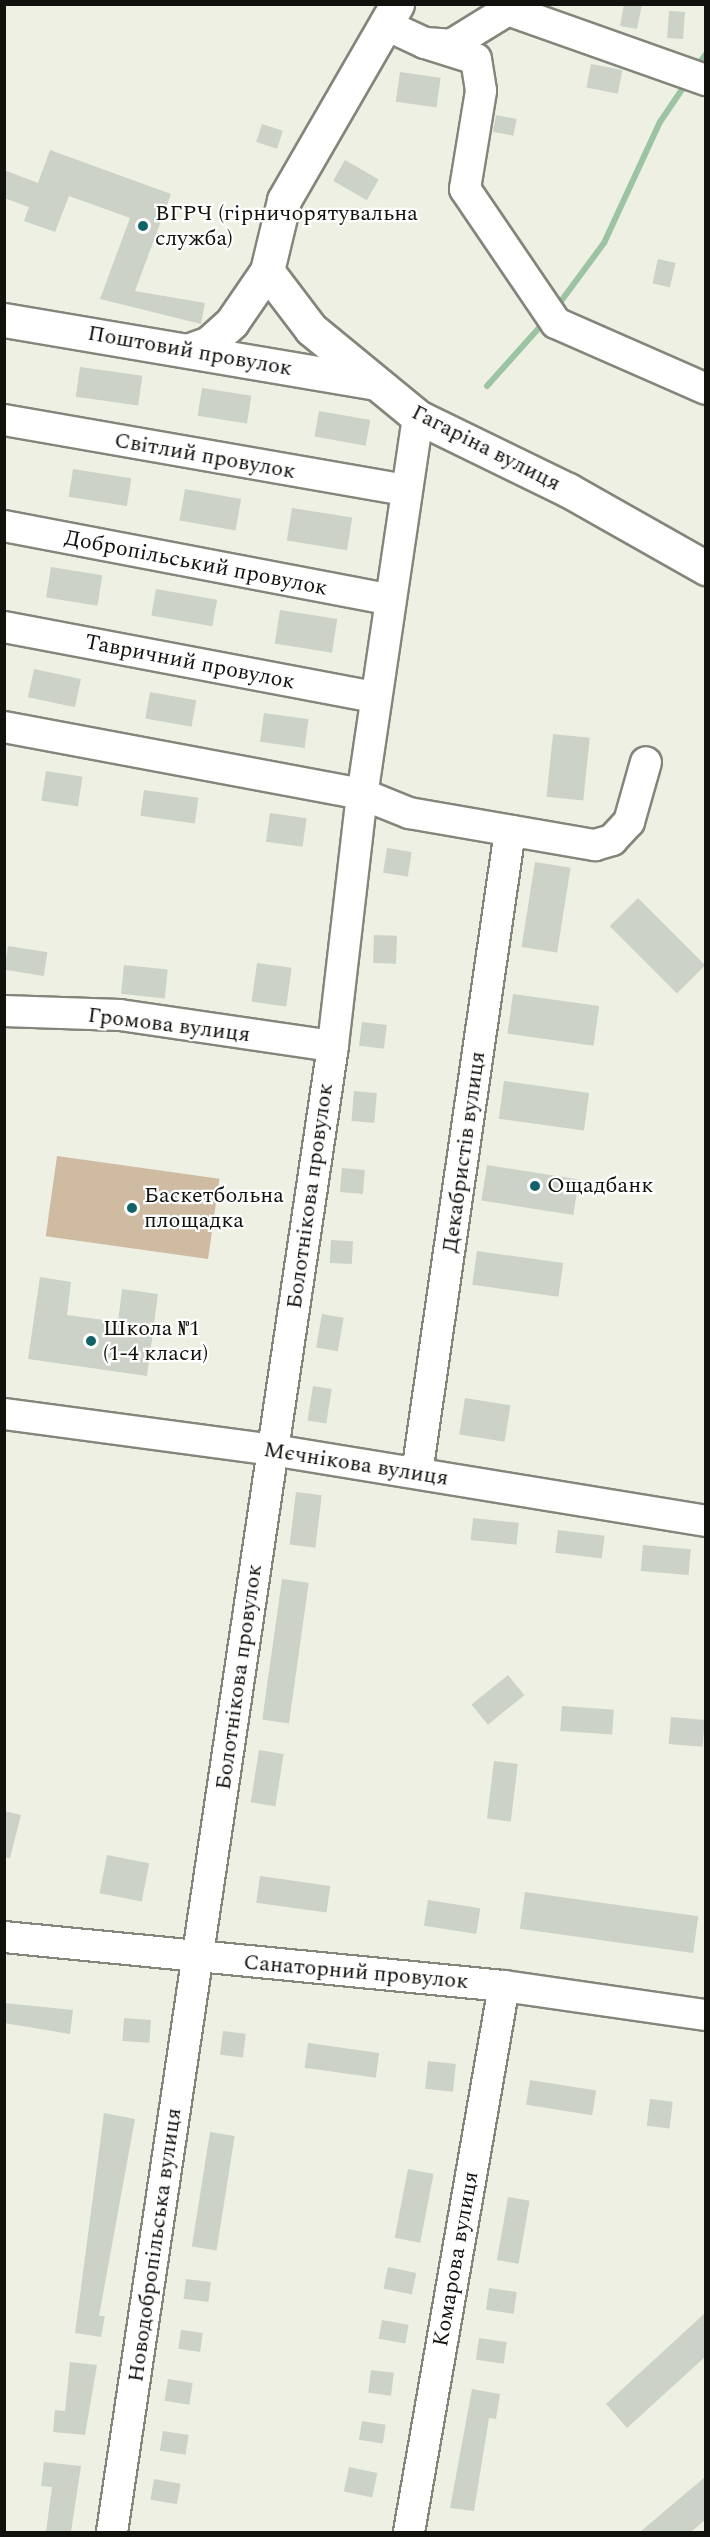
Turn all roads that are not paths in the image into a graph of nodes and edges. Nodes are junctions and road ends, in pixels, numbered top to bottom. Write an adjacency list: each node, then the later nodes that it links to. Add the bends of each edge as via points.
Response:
1 (391, 15): 2 (street); 4 (main road, via 284,200)
2 (425, 43): 3 (street, via 451,45 471,37 508,10); 8 (street, via 476,59 481,92 465,189 547,312)
3 (705, 80)
4 (267, 272): 6 (main road, via 232,322 209,343); 7 (main road, Гагаріна вулиця, via 311,329)
5 (4, 320): 6 (main road, Поштовий провулок)
6 (190, 351): 7 (main road, Поштовий провулок)
7 (376, 383): 9 (main road, Гагаріна вулиця)
8 (705, 389)
9 (418, 417): 11 (street, Болотнікова провулок); 13 (main road, Гагаріна вулиця, via 568,490)
10 (4, 420): 11 (street, Світлий провулок)
11 (406, 490): 14 (street, Болотнікова провулок)
12 (4, 526): 14 (street, Добропільський провулок)
13 (705, 568)
14 (387, 599): 16 (street, Болотнікова провулок)
15 (4, 627): 16 (street, Тавричний провулок)
16 (375, 697): 19 (street, Болотнікова провулок)
17 (4, 726): 19 (street)
18 (646, 762): 20 (street, via 629,822 612,840 595,845)
19 (362, 794): 20 (street, via 409,813); 22 (street, Болотнікова провулок)
20 (510, 831): 25 (street, Декабристів вулиця)
21 (4, 1011): 22 (street, Громова вулиця, via 120,1015)
22 (333, 1046): 24 (street, Болотнікова провулок)
23 (4, 1414): 24 (street, Мєчнікова вулиця)
24 (273, 1449): 25 (street, Мєчнікова вулиця); 28 (street, Болотнікова провулок)
25 (417, 1473): 26 (street, Мєчнікова вулиця)
26 (705, 1521)
27 (4, 1937): 28 (street, Санаторний провулок)
28 (198, 1958): 29 (street, Санаторний провулок); 31 (street, Новодобропільська вулиця)
29 (504, 1986): 30 (street, Санаторний провулок); 32 (street, Комарова вулиця)
30 (705, 2015)
31 (112, 2532)
32 (409, 2532)

